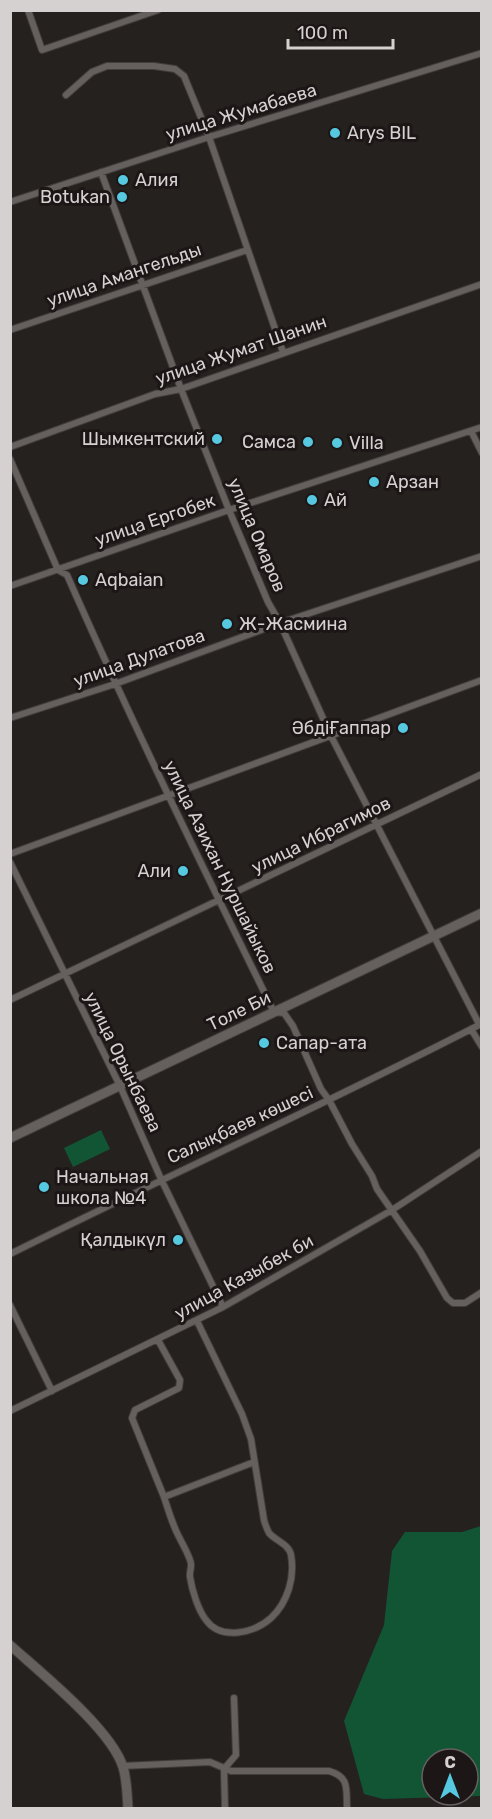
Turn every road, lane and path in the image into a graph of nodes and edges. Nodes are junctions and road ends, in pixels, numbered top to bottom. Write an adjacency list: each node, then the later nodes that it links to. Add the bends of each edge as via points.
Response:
1 (28, 10): 2 (street, via 42,50)
2 (158, 10)
3 (482, 53): 5 (street, улица Жумабаева)
4 (66, 95): 5 (street, via 92,72 107,66 175,69 184,76)
5 (209, 137): 6 (street, улица Жумабаева); 8 (street)
6 (101, 172): 7 (street, улица Жумабаева); 10 (street, улица Омаров)
7 (10, 202)
8 (247, 250): 10 (street, улица Амангельды); 12 (street)
9 (482, 284): 12 (street, улица Жумат Шанин)
10 (142, 285): 11 (street, улица Амангельды); 13 (street, улица Омаров)
11 (10, 330)
12 (283, 352): 13 (street, улица Жумат Шанин)
13 (181, 389): 16 (street, улица Жумат Шанин, via 155,394); 19 (street, улица Омаров)
14 (482, 427): 15 (street, улица Ергобек)
15 (471, 431): 17 (street); 19 (street, улица Ергобек)
16 (10, 447)
17 (482, 453)
18 (10, 459): 21 (street, улица Азихан Нуршайыков)
19 (229, 510): 21 (street, улица Ергобек); 23 (street, улица Омаров)
20 (482, 556): 23 (street, улица Дулатова)
21 (58, 570): 22 (street, улица Ергобек); 25 (street, улица Азихан Нуршайыков, via 67,575)
22 (10, 586)
23 (280, 623): 25 (street, улица Дулатова); 27 (street, улица Омаров)
24 (482, 680): 27 (street)
25 (115, 684): 26 (street, улица Дулатова); 29 (street, улица Азихан Нуршайыков)
26 (10, 718)
27 (331, 736): 29 (street); 30 (street, улица Омаров)
28 (482, 774): 30 (street, улица Ибрагимов)
29 (167, 795): 31 (street); 33 (street, улица Азихан Нуршайыков)
30 (377, 824): 33 (street, улица Ибрагимов); 35 (street, улица Омаров)
31 (10, 854)
32 (10, 861): 36 (street, улица Орынбаева)
33 (219, 901): 36 (street, улица Ибрагимов); 38 (street, улица Азихан Нуршайыков)
34 (482, 912): 35 (main road, Толе Би)
35 (435, 935): 38 (main road, Толе Би); 39 (street, улица Омаров)
36 (64, 974): 37 (street, улица Ибрагимов); 42 (street, улица Орынбаева)
37 (10, 1000)
38 (274, 1012): 42 (main road, Толе Би); 43 (street, улица Азихан Нуршайыков, via 284,1013 293,1026)
39 (481, 1024): 40 (street, Салықбаев көшесі)
40 (471, 1029): 41 (street); 43 (street, Салықбаев көшесі)
41 (482, 1047)
42 (120, 1086): 44 (main road, Толе Би); 46 (street, улица Орынбаева)
43 (329, 1100): 46 (street, Салықбаев көшесі); 47 (street, улица Азихан Нуршайыков)
44 (10, 1138)
45 (482, 1151): 47 (street, улица Казыбек би)
46 (161, 1179): 48 (street, Салықбаев көшесі); 51 (street, улица Орынбаева)
47 (392, 1210): 49 (street, улица Азихан Нуршайыков, via 447,1298 453,1303 465,1303); 51 (street, улица Казыбек би)
48 (10, 1254)
49 (482, 1292)
50 (10, 1305): 54 (street)
51 (223, 1307): 52 (street, улица Казыбек би)
52 (197, 1321): 53 (street, улица Казыбек би); 56 (street, via 242,1414)
53 (158, 1340): 54 (street, улица Казыбек би); 57 (street, via 181,1384 135,1410 132,1418)
54 (52, 1391): 55 (street, улица Казыбек би)
55 (10, 1412)
56 (254, 1462): 57 (street); 57 (street, via 264,1520 269,1532 289,1549 293,1574 283,1602 271,1618 254,1628 226,1633 206,1620 190,1576 192,1562)
57 (164, 1497)
58 (10, 1645): 60 (main road, via 91,1721)
59 (234, 1698): 61 (street, via 236,1755)
60 (122, 1766): 61 (street, via 210,1762); 62 (main road)
61 (224, 1769): 63 (street); 64 (street, via 341,1774)
62 (128, 1809)
63 (225, 1809)
64 (347, 1809)

